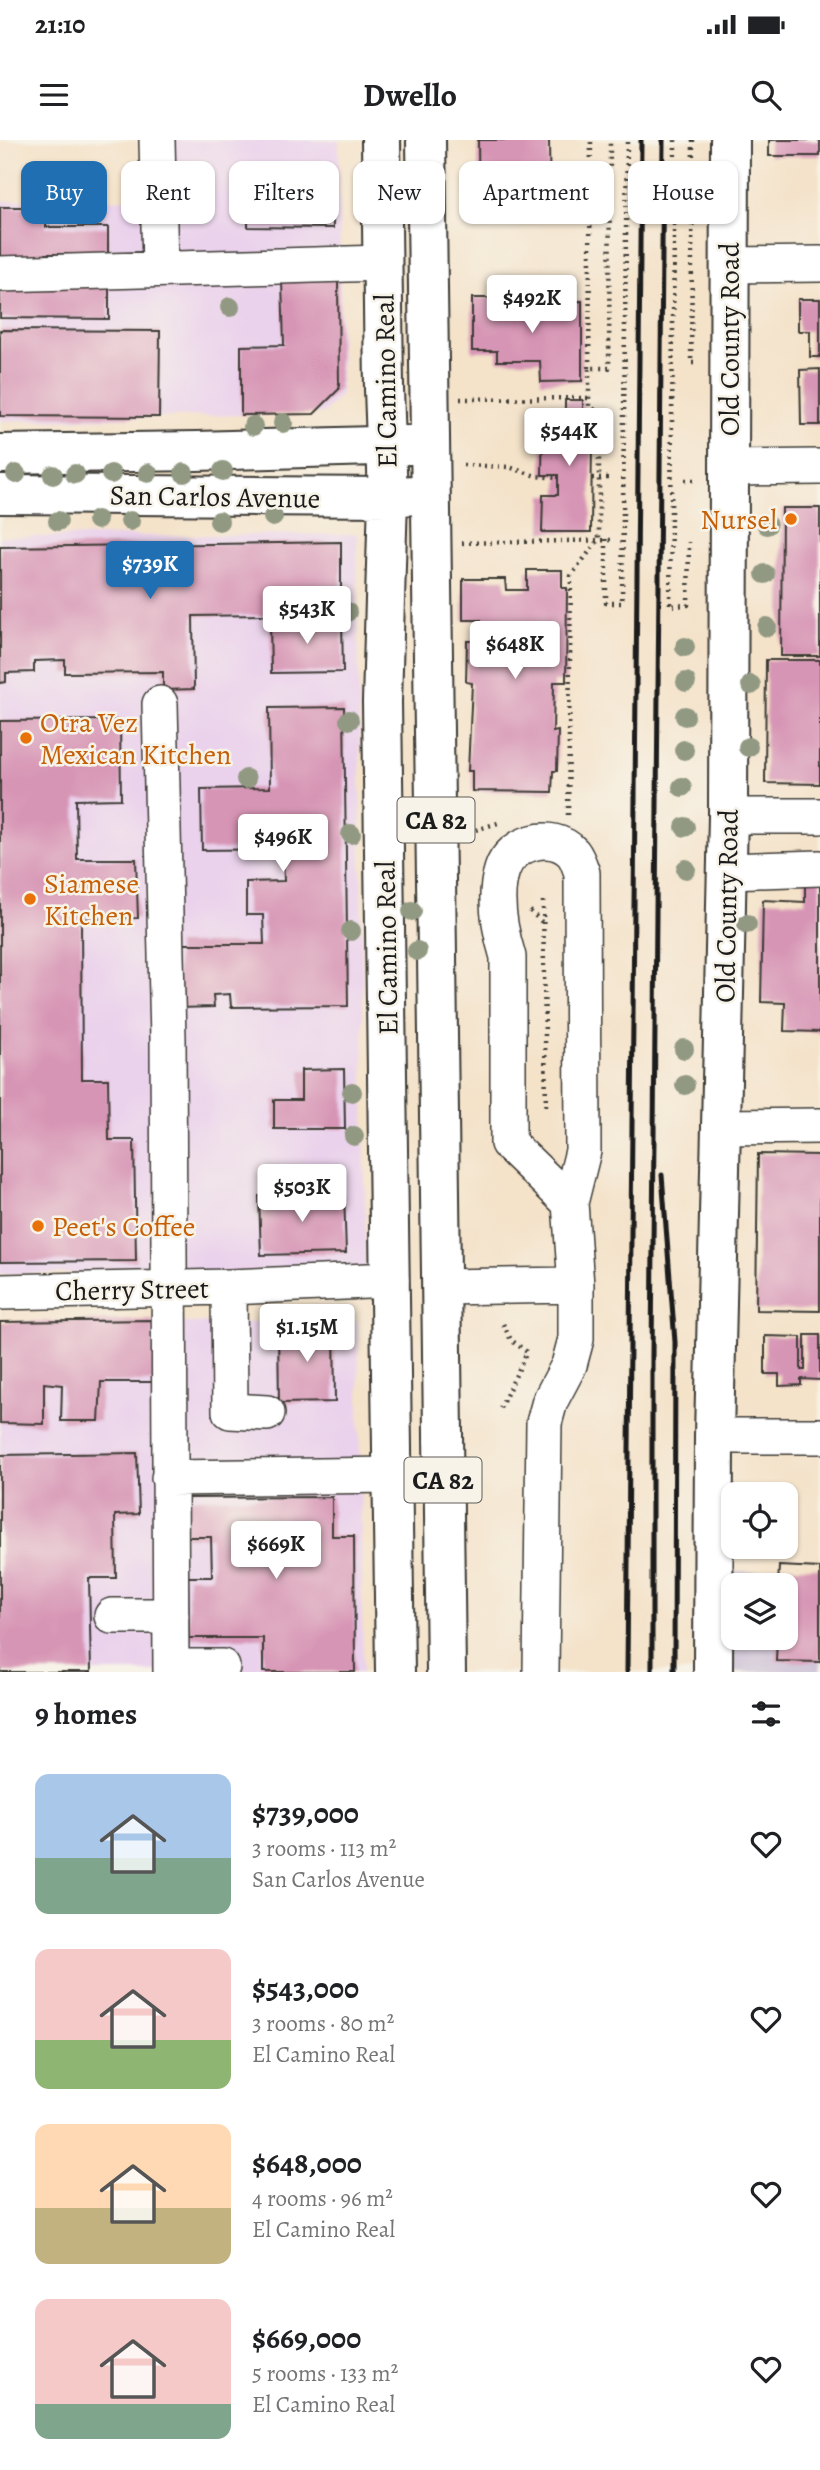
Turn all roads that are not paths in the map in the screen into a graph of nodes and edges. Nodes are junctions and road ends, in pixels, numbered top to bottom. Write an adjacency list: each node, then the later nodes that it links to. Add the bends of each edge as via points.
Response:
1 (157, 140): 8 (street)
2 (381, 140): 5 (main road, El Camino Real / CA 82)
3 (426, 140): 12 (main road, El Camino Real / CA 82)
4 (730, 140): 7 (main road, Old County Road)
5 (382, 263): 8 (street); 10 (main road, El Camino Real / CA 82)
6 (820, 264): 7 (street)
7 (730, 265): 14 (main road, Old County Road)
8 (160, 268): 9 (street)
9 (0, 274)
10 (385, 446): 11 (main road, San Carlos Avenue); 12 (main road, San Carlos Avenue); 16 (main road, El Camino Real / CA 82)
11 (0, 454)
12 (437, 467): 16 (main road, San Carlos Avenue); 28 (main road, El Camino Real / CA 82)
13 (820, 467): 14 (street)
14 (714, 474): 18 (main road, Old County Road)
15 (0, 494): 16 (main road, San Carlos Avenue)
16 (388, 497): 25 (main road, El Camino Real / CA 82, via 382,702)
17 (160, 704): 29 (street)
18 (728, 816): 19 (street); 21 (main road, Old County Road)
19 (820, 816)
20 (820, 868): 21 (street)
21 (727, 871): 23 (main road, Old County Road)
22 (820, 1126): 23 (street)
23 (720, 1127): 32 (main road, Old County Road)
24 (570, 1203): 24 (street, via 583,1151 582,873 573,853 554,842 530,842 511,853 502,871 499,894 499,928 508,957 508,1143); 26 (street)
25 (391, 1280): 27 (street, Cherry Street); 28 (main road); 34 (main road, El Camino Real / CA 82)
26 (576, 1285): 28 (street); 42 (street, via 576,1339 544,1423)
27 (229, 1287): 29 (street, Cherry Street); 31 (street, via 230,1411)
28 (441, 1287): 41 (main road, El Camino Real / CA 82)
29 (168, 1288): 30 (street, Cherry Street); 35 (street)
30 (0, 1292)
31 (267, 1413)
32 (714, 1436): 33 (street); 43 (main road, Old County Road)
33 (820, 1436)
34 (393, 1475): 35 (street); 40 (main road, El Camino Real / CA 82)
35 (169, 1478): 37 (street)
36 (112, 1616): 37 (street)
37 (171, 1616): 39 (street)
38 (222, 1667): 39 (street)
39 (171, 1670)
40 (395, 1672)
41 (446, 1672)
42 (541, 1672)
43 (713, 1672)

